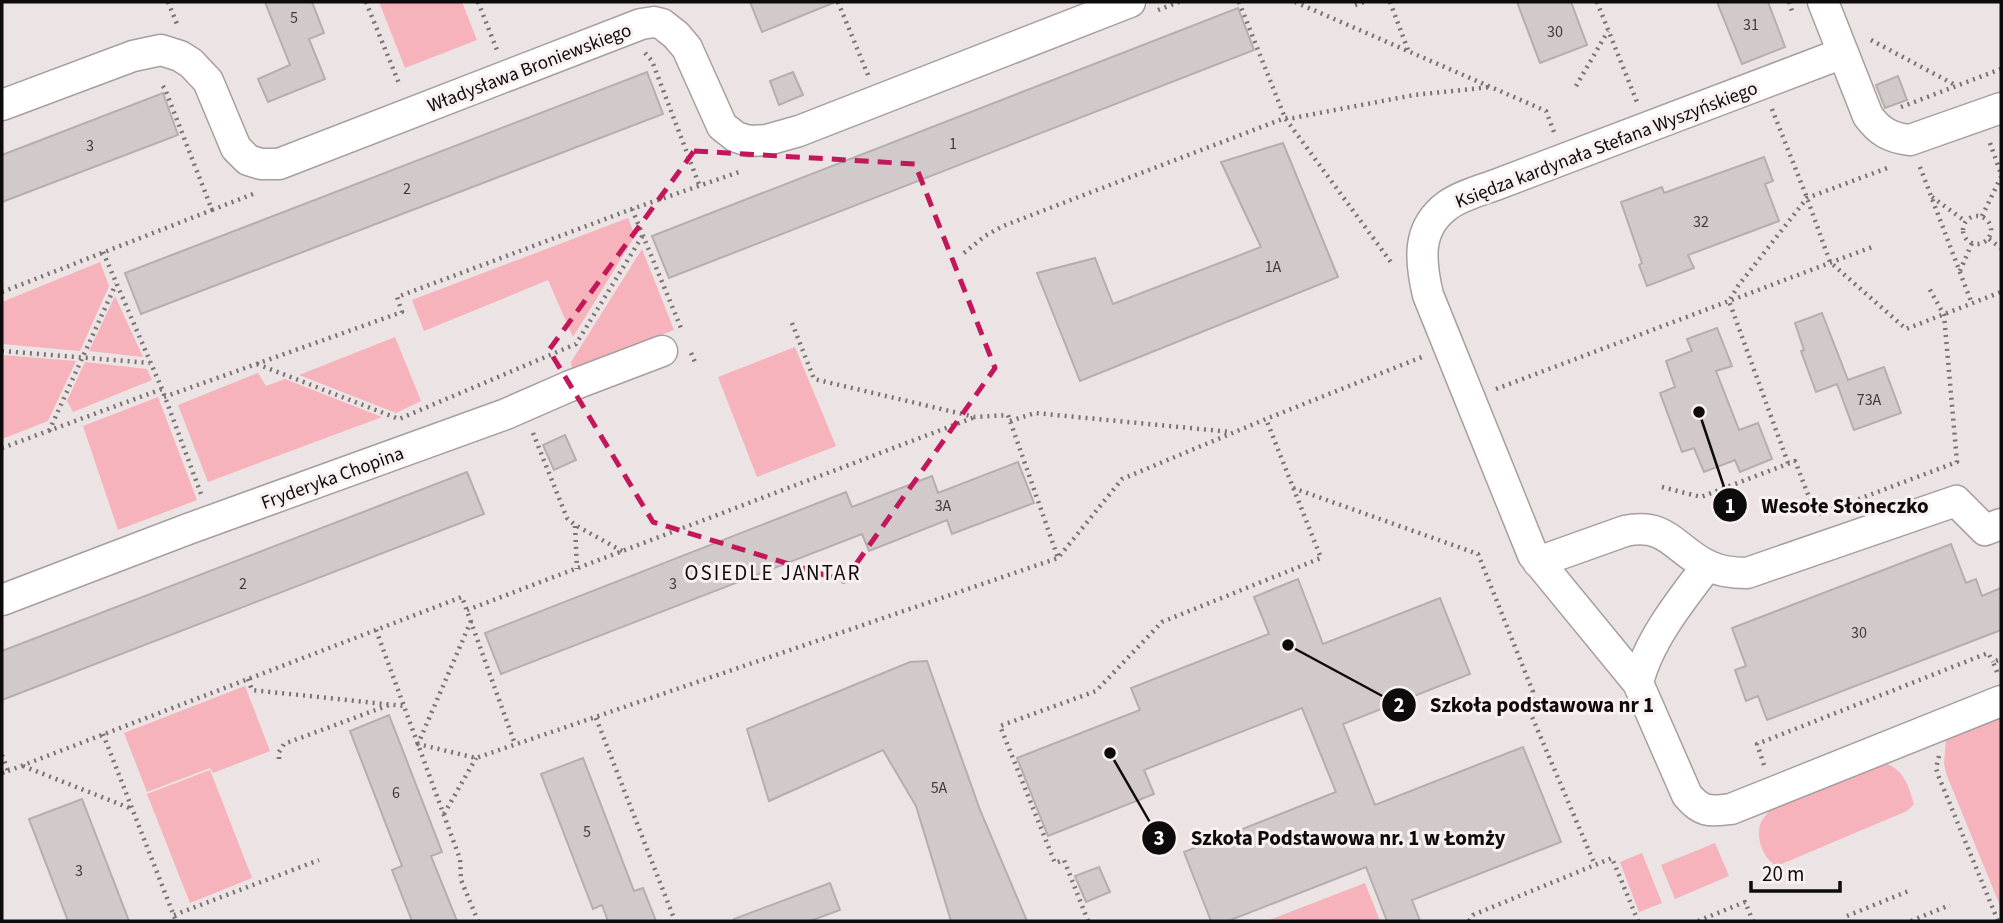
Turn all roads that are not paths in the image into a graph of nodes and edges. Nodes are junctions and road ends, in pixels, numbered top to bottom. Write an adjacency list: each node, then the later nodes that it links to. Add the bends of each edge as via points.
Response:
1 (1823, 2): 3 (street)
2 (1142, 7): 4 (street, Władysława Broniewskiego, via 767,140 743,139 722,127 687,48 654,22 278,164 248,160 236,148 208,81 196,66 161,50)
3 (1855, 45): 5 (street, via 1870,119 1888,135 1910,140); 8 (street, Księdza kardynała Stefana Wyszyńskiego, via 1463,197 1443,209 1427,228 1421,259 1428,295)
4 (2, 105)
5 (1993, 120)
6 (679, 346): 10 (street, Fryderyka Chopina)
7 (2001, 524): 9 (street, via 1984,530 1956,501 1747,573)
8 (1538, 562): 9 (street, via 1637,529 1655,530); 11 (street, Księdza kardynała Stefana Wyszyńskiego)
9 (1707, 566): 11 (street, via 1654,644)
10 (2, 600)
11 (1637, 683): 12 (street, Księdza kardynała Stefana Wyszyńskiego, via 1687,794 1697,806 1713,812 1731,809)
12 (2001, 701)

